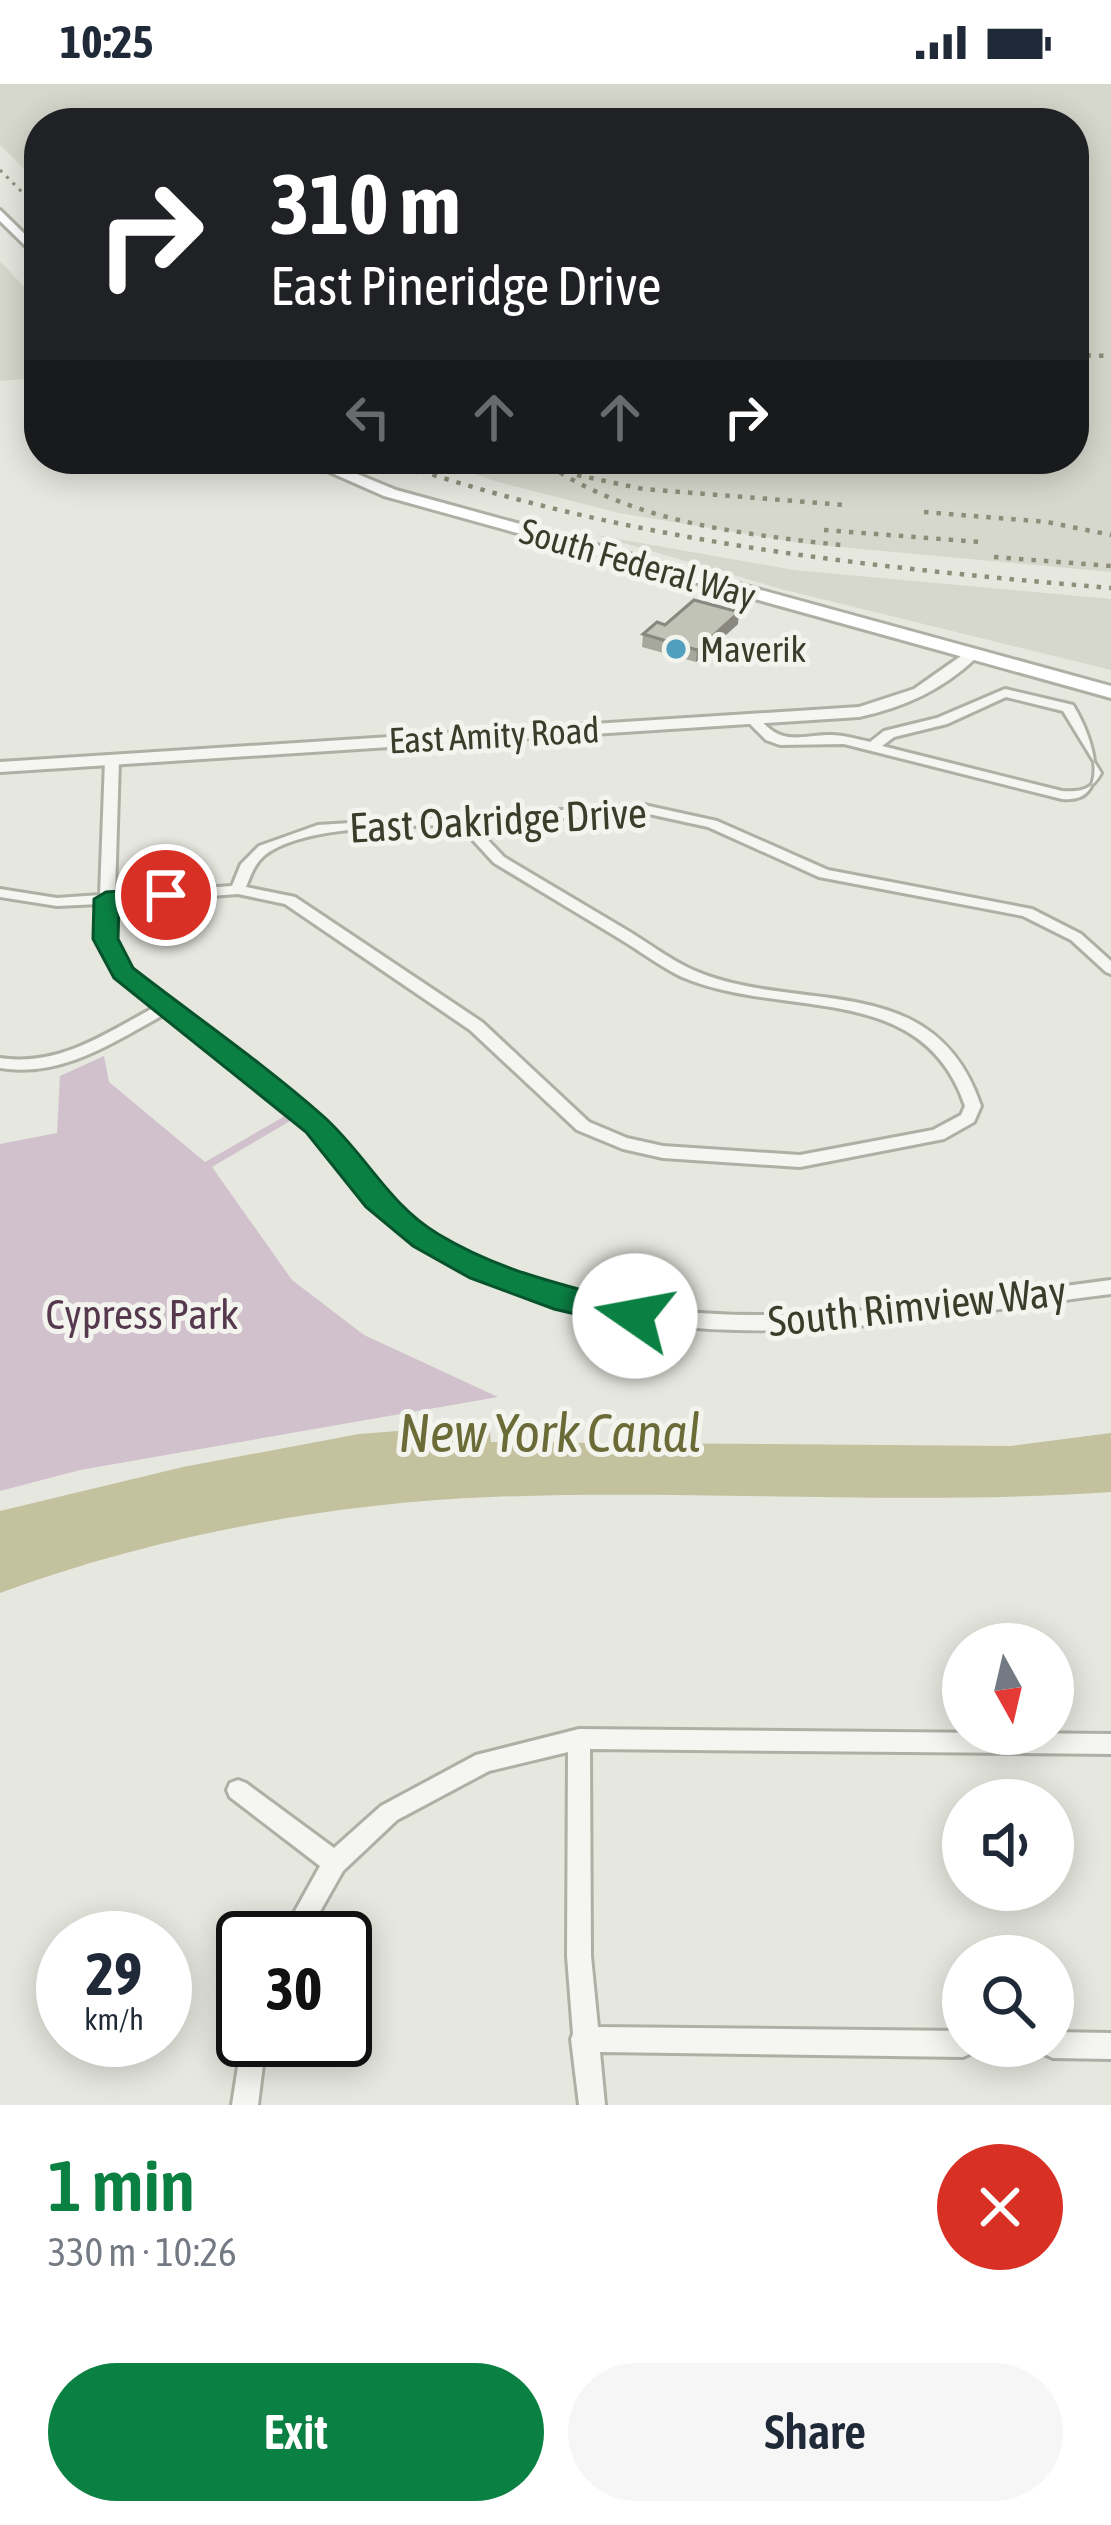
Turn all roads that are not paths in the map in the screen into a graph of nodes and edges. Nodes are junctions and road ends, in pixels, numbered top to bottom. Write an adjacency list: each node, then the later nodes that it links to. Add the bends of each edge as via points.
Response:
1 (0, 214): 2 (main road)
2 (24, 239)
3 (344, 474): 4 (main road, South Federal Way)
4 (971, 654): 5 (main road, South Federal Way); 6 (street, East Amity Road, via 886,707)
5 (1111, 692)
6 (754, 721): 7 (street, via 776,742); 8 (street, East Amity Road)
7 (872, 747): 7 (street, via 1010,693 1068,708 1108,773 1090,795 1062,796)
8 (112, 760): 9 (street, East Amity Road); 13 (street, South Rimview Way)
9 (0, 767)
10 (475, 819): 11 (street, East Oakridge Drive, via 289,837 248,864); 11 (street, via 479,839 500,860 686,973 906,1022 940,1048 968,1088 968,1118 938,1135 800,1161 623,1143 583,1126 476,1026 309,909); 14 (street, East Oakridge Drive, via 615,808 692,817 824,874 1027,912 1076,937)
11 (238, 890): 13 (street)
12 (0, 893): 13 (street, via 35,902)
13 (106, 899): 15 (street, South Rimview Way, via 106,939 123,972)
14 (1111, 969)
15 (166, 1006): 16 (street, via 59,1061); 17 (street, South Rimview Way, via 316,1125 376,1200 424,1239 564,1301 635,1316 802,1324)
16 (0, 1063)
17 (1111, 1287)
18 (579, 1739): 19 (street); 21 (street, via 484,1762 389,1813); 23 (street)
19 (1111, 1744)
20 (238, 1790): 21 (street)
21 (335, 1863): 22 (street)
22 (307, 1911)
23 (584, 2039): 24 (street); 29 (street)
24 (942, 2044)
25 (1074, 2045): 26 (street)
26 (1111, 2046)
27 (250, 2067): 28 (street)
28 (245, 2105)
29 (592, 2105)

